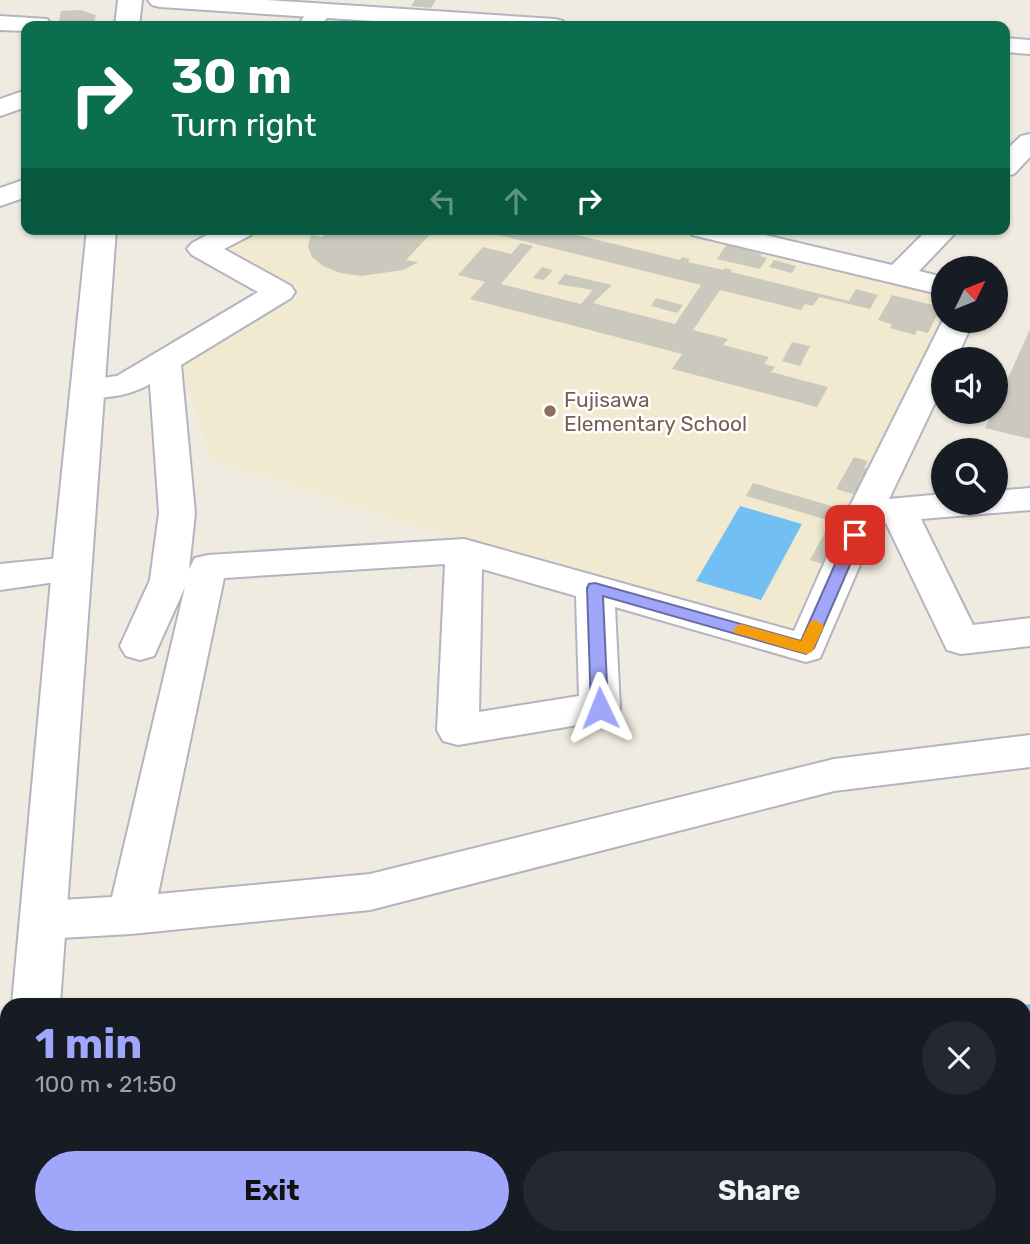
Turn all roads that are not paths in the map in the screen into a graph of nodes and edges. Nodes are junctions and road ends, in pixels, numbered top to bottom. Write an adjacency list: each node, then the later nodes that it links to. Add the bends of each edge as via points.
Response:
1 (46, 0): 6 (street)
2 (130, 0): 7 (street)
3 (160, 0): 5 (street)
4 (521, 0): 9 (street)
5 (314, 19): 8 (street)
6 (39, 21)
7 (128, 21)
8 (392, 21)
9 (511, 21)
10 (0, 23): 11 (street)
11 (21, 24)
12 (1010, 45): 13 (street)
13 (1030, 47)
14 (21, 100): 15 (street)
15 (0, 108)
16 (1030, 142): 17 (street)
17 (1010, 162)
18 (21, 189): 19 (street)
19 (0, 198)
20 (101, 235): 28 (street)
21 (229, 235): 27 (street, via 202,249 280,292)
22 (728, 235): 24 (street)
23 (939, 235): 24 (street)
24 (899, 275): 25 (street)
25 (931, 283)
26 (954, 333): 30 (street)
27 (165, 361): 28 (street, via 125,385); 36 (street, via 177,513 169,580)
28 (88, 388): 32 (street)
29 (1013, 503): 30 (street)
30 (882, 511): 34 (street, via 806,648); 35 (street, via 961,640)
31 (464, 551): 34 (street); 34 (street, via 458,730 600,708); 38 (street, via 208,567)
32 (71, 569): 33 (street); 39 (street)
33 (0, 577)
34 (595, 588)
35 (1030, 632)
36 (140, 646)
37 (1030, 751): 38 (street, via 834,775 370,892)
38 (131, 915): 39 (street)
39 (43, 920): 40 (street)
40 (36, 998)

